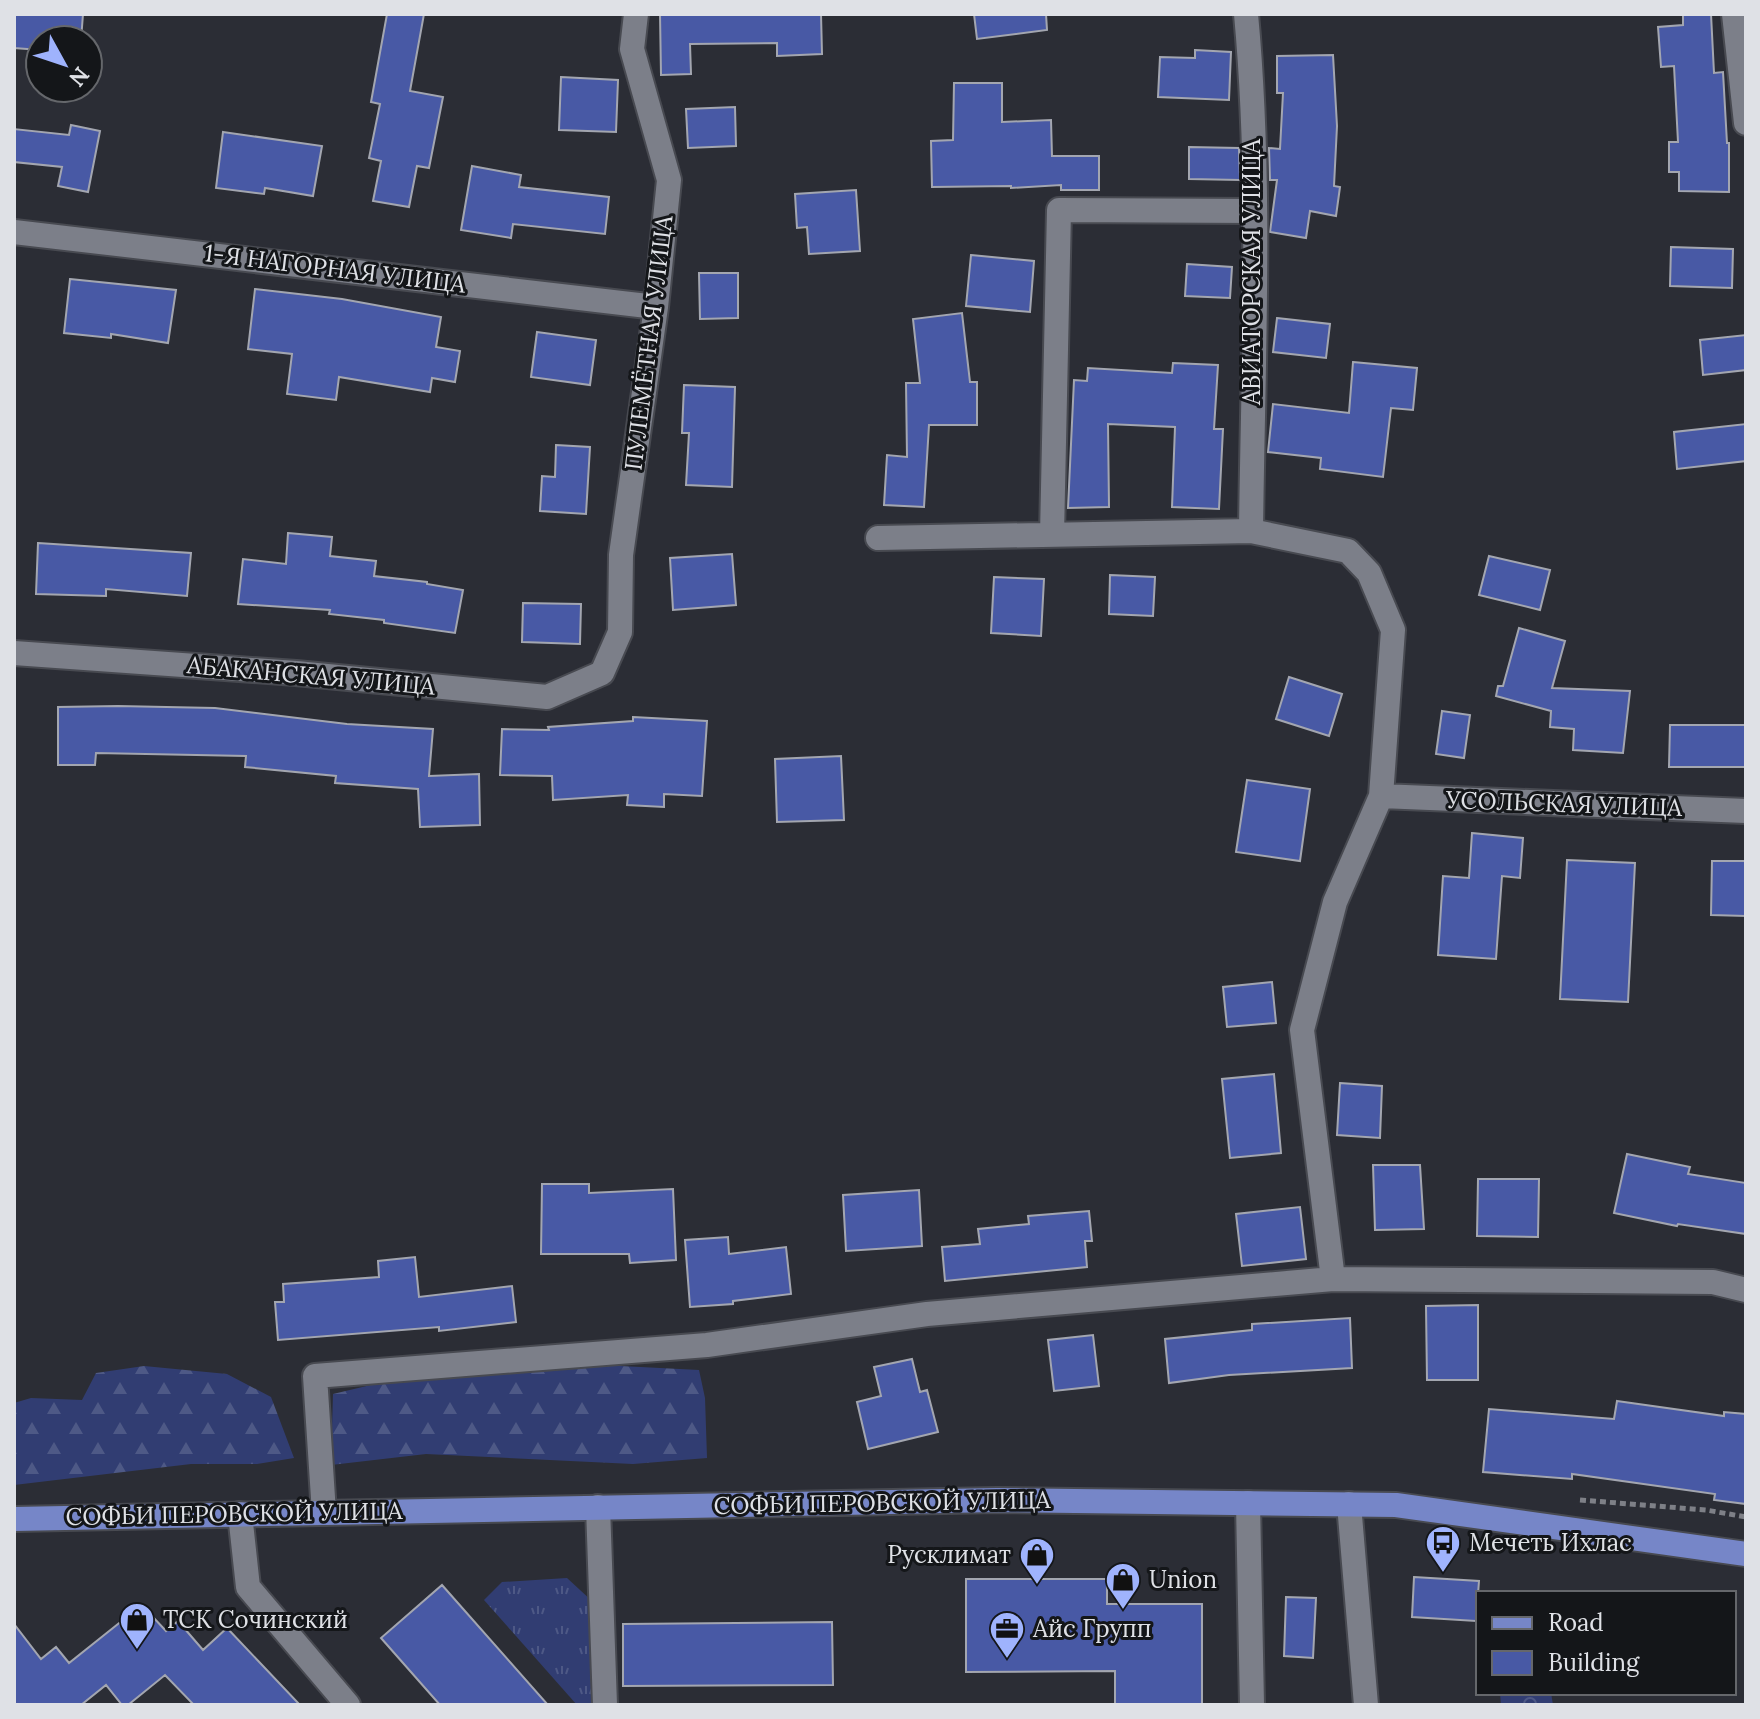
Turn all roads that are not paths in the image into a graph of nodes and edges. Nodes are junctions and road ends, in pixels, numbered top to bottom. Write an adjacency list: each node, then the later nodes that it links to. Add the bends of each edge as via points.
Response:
1 (636, 14): 7 (street, ПУЛЕМЁТНАЯ УЛИЦА, via 632,49 669,180)
2 (1246, 14): 5 (street, АВИАТОРСКАЯ УЛИЦА)
3 (1734, 14): 4 (street)
4 (1746, 123)
5 (1255, 211): 8 (street, АВИАТОРСКАЯ УЛИЦА); 9 (street, via 1059,210)
6 (14, 232): 7 (street, 1-Я НАГОРНАЯ УЛИЦА)
7 (656, 307): 12 (street, ПУЛЕМЁТНАЯ УЛИЦА, via 621,555 620,632)
8 (1251, 531): 9 (street); 13 (street, via 1348,551 1369,573 1393,630)
9 (1052, 535): 10 (street)
10 (878, 538)
11 (14, 653): 12 (street, АБАКАНСКАЯ УЛИЦА, via 547,697)
12 (602, 673)
13 (1381, 796): 14 (street, УСОЛЬСКАЯ УЛИЦА); 15 (street, via 1335,902 1302,1030)
14 (1746, 811)
15 (1333, 1279): 16 (street, via 1713,1282); 20 (street, via 927,1314 707,1345 315,1376)
16 (1746, 1290)
17 (1248, 1503): 18 (main road, СОФЬИ ПЕРОВСКОЙ УЛИЦА); 19 (main road, СОФЬИ ПЕРОВСКОЙ УЛИЦА, via 997,1500); 26 (street)
18 (1349, 1504): 23 (main road, СОФЬИ ПЕРОВСКОЙ УЛИЦА, via 1396,1505); 27 (street)
19 (598, 1507): 20 (main road, СОФЬИ ПЕРОВСКОЙ УЛИЦА); 25 (street)
20 (324, 1513): 21 (main road, СОФЬИ ПЕРОВСКОЙ УЛИЦА)
21 (240, 1514): 22 (main road, СОФЬИ ПЕРОВСКОЙ УЛИЦА); 24 (street, via 248,1587)
22 (14, 1519)
23 (1746, 1554)
24 (348, 1705)
25 (605, 1705)
26 (1252, 1705)
27 (1366, 1705)

